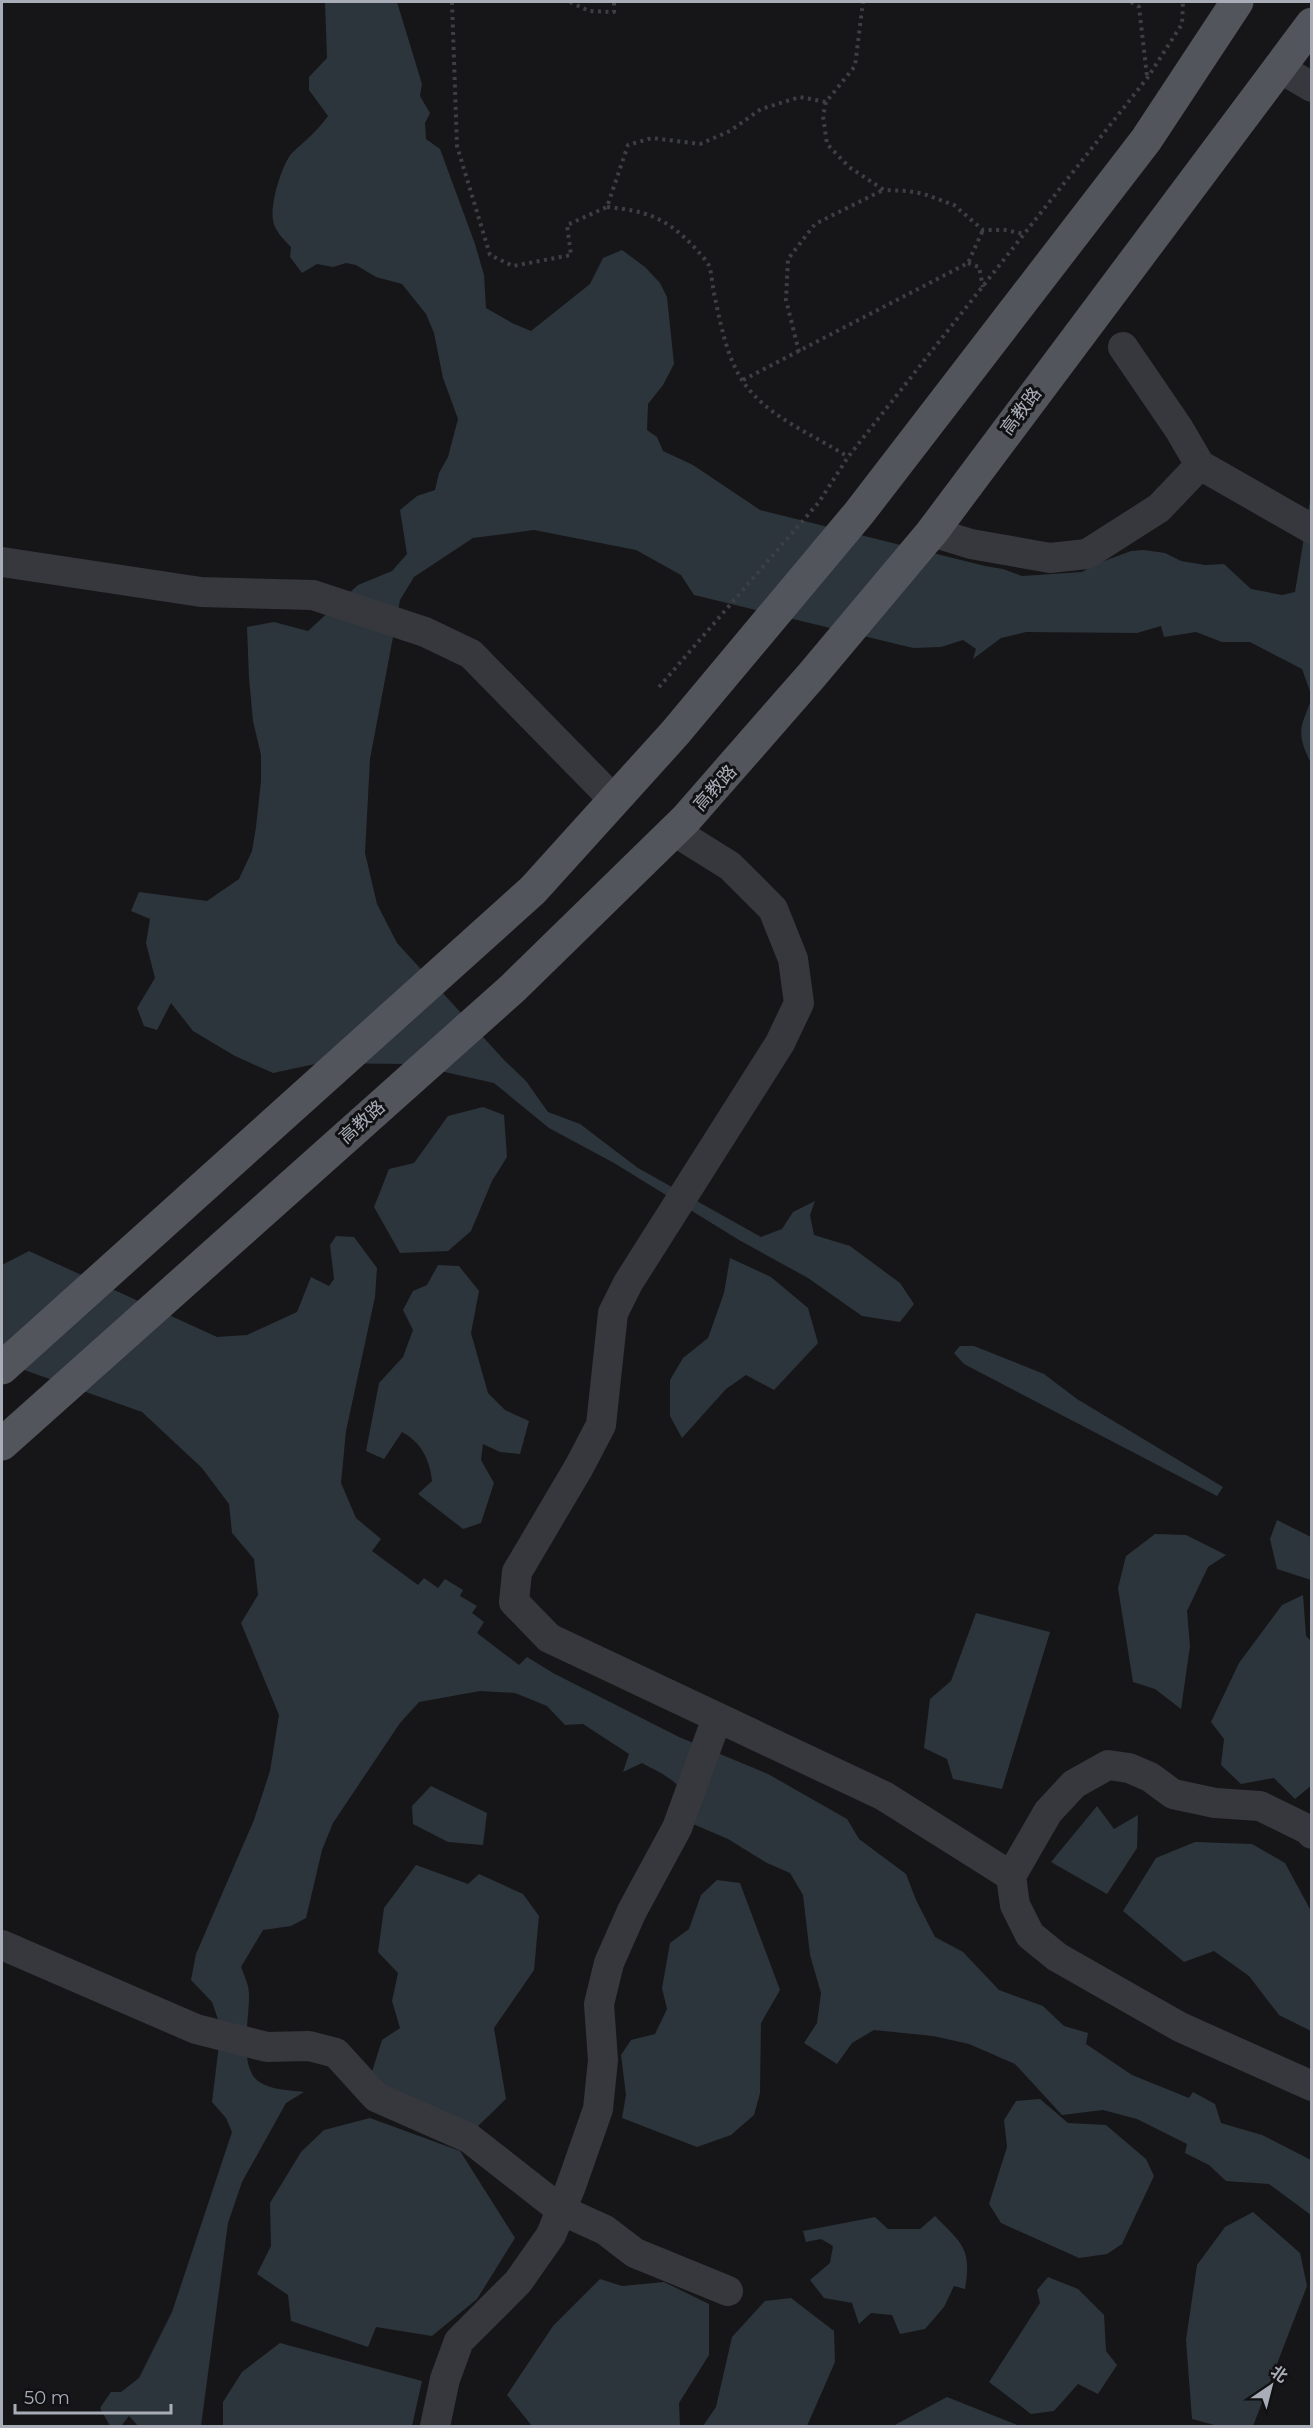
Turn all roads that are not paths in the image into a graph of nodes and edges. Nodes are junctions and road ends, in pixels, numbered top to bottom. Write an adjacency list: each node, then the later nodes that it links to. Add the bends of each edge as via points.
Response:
1 (1237, 2): 12 (main road, via 1146,140 859,513)
2 (1299, 2): 3 (main road)
3 (1311, 7)
4 (1311, 24): 5 (main road, 高教路)
5 (1278, 67): 6 (street); 10 (main road, 高教路)
6 (1311, 87)
7 (1123, 347): 8 (street)
8 (1200, 465): 9 (street); 10 (street, via 1159,508 1088,554 1050,558 971,544)
9 (1306, 526)
10 (932, 532): 13 (main road, 高教路, via 738,762)
11 (2, 562): 12 (street, via 201,592 313,595 425,632 471,654)
12 (614, 800): 14 (main road, via 532,890)
13 (674, 831): 15 (main road, 高教路, via 513,988); 16 (street, via 730,866 773,909 793,959 799,1003 780,1043 628,1283 613,1313 601,1425 517,1572 514,1602 549,1638)
14 (2, 1368)
15 (2, 1444)
16 (717, 1718): 18 (street, via 884,1796); 21 (street, via 677,1828 609,1963 599,2004 603,2060 598,2109)
17 (1311, 1834): 18 (street, via 1307,1828 1260,1806 1215,1803 1173,1794 1150,1777 1108,1765 1074,1784 1048,1812)
18 (1011, 1876): 20 (street, via 1015,1905 1030,1935 1057,1957 1180,2026)
19 (2, 1945): 21 (street, via 196,2029 267,2048 309,2046 336,2054 376,2097 469,2138)
20 (1311, 2085)
21 (561, 2210): 22 (street, via 605,2230 635,2253); 23 (street, via 551,2235 518,2282 459,2341 445,2379)
22 (728, 2291)
23 (435, 2427)

